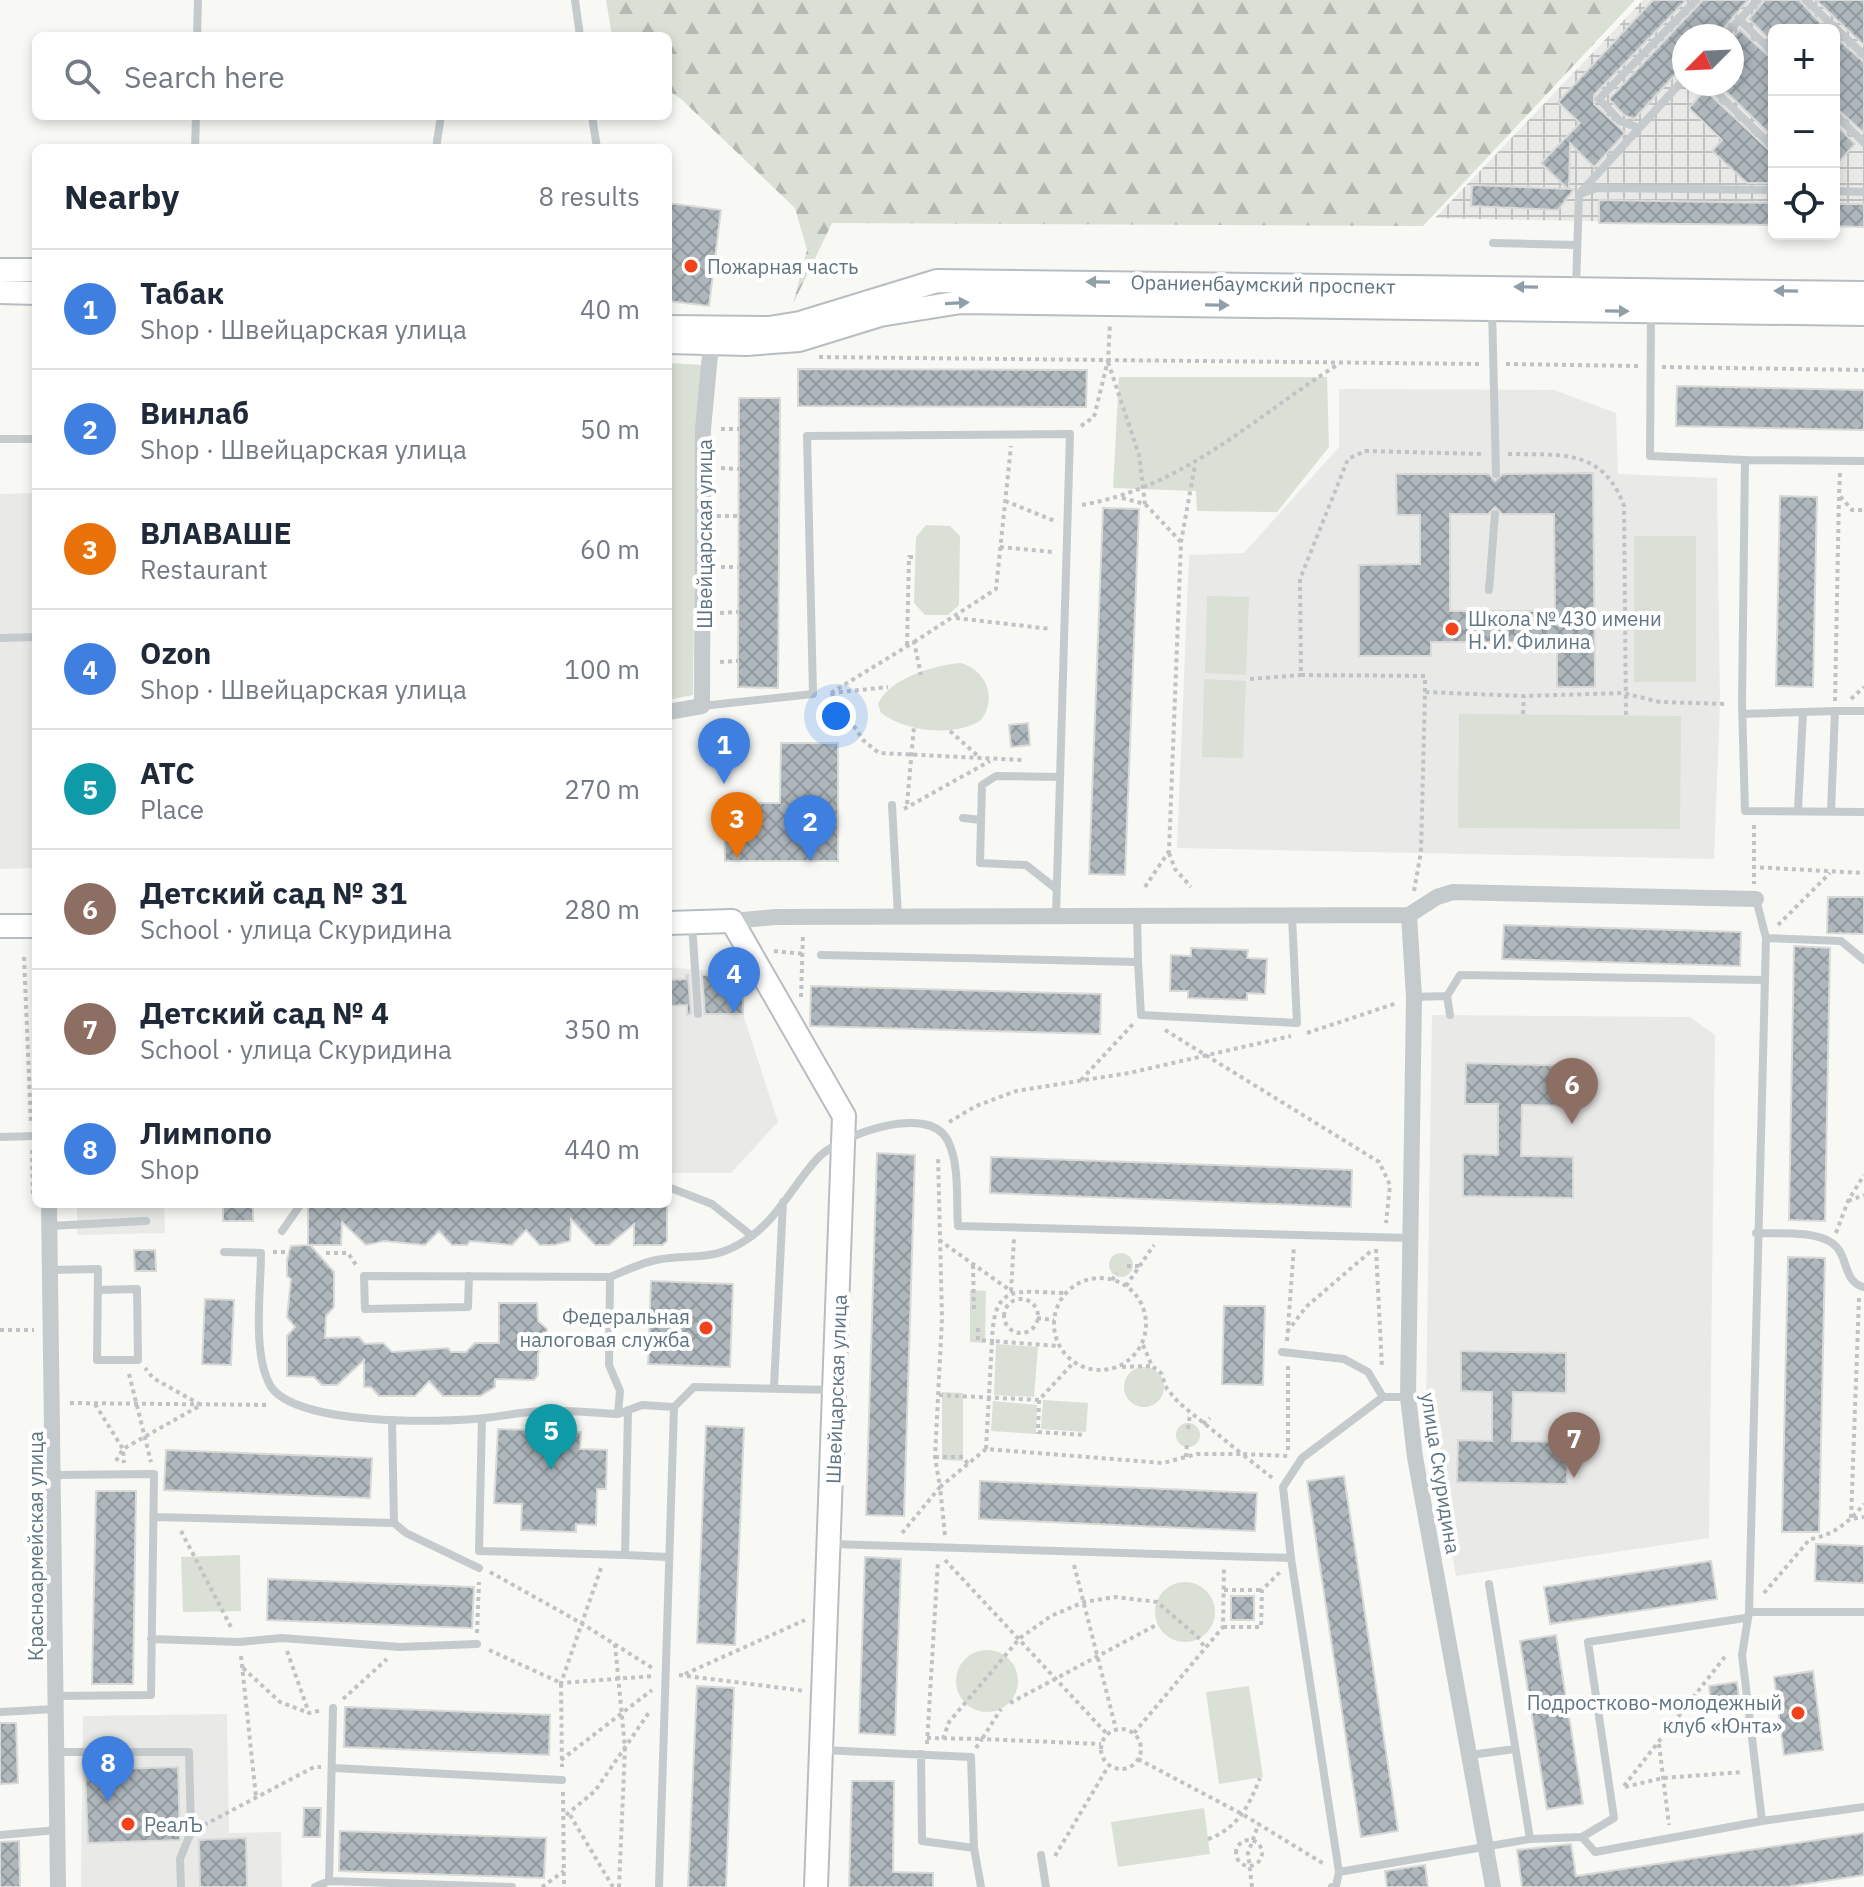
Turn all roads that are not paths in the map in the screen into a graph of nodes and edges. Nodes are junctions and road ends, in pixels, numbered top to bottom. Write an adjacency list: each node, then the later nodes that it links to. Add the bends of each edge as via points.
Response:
1 (198, 0): 8 (lane)
2 (575, 0): 9 (lane)
3 (1696, 0): 18 (lane, via 1599,99 1620,121)
4 (1758, 0): 6 (lane)
5 (1806, 0): 11 (lane)
6 (1739, 19): 7 (lane); 10 (lane)
7 (1735, 24)
8 (197, 32)
9 (579, 32)
10 (1768, 48)
11 (1864, 55)
12 (1672, 92): 18 (lane)
13 (1720, 96): 19 (lane)
14 (1840, 119): 20 (lane)
15 (196, 120): 21 (lane)
16 (440, 120): 22 (lane)
17 (593, 120): 23 (lane)
18 (1639, 128): 27 (lane)
19 (1768, 142)
20 (1864, 143)
21 (195, 144)
22 (437, 144)
23 (596, 144)
24 (1768, 190): 27 (lane, via 1597,188)
25 (1840, 191): 26 (lane)
26 (1864, 192)
27 (1579, 194): 29 (lane)
28 (1493, 243): 29 (lane)
29 (1577, 245): 36 (lane)
30 (0, 270): 31 (main road)
31 (32, 270)
32 (1652, 288): 35 (main road, Ораниенбаумский проспект, one-way to 32); 36 (main road, Ораниенбаумский проспект); 38 (main road)
33 (0, 292): 34 (main road)
34 (32, 293)
35 (1864, 293)
36 (1575, 299): 37 (main road, Ораниенбаумский проспект); 38 (main road, Ораниенбаумский проспект, one-way to 38); 41 (main road, Ораниенбаумский проспект, one-way to 41, via 937,281 800,323)
37 (1491, 308): 41 (main road, Ораниенбаумский проспект, one-way to 37, via 799,340 880,315 961,302); 47 (lane)
38 (1651, 312): 39 (main road, Ораниенбаумский проспект); 45 (lane, via 1650,456)
39 (1864, 314)
40 (672, 328): 41 (main road, Ораниенбаумский проспект)
41 (712, 336): 42 (main road, Ораниенбаумский проспект); 52 (street, Швейцарская улица, via 703,429)
42 (672, 341)
43 (0, 439): 44 (lane)
44 (32, 439)
45 (1745, 460): 46 (lane); 53 (lane)
46 (1864, 461)
47 (1496, 474)
48 (1495, 514): 49 (lane)
49 (1489, 590)
50 (32, 637): 51 (lane)
51 (0, 638)
52 (702, 706): 54 (street); 58 (lane, via 813,694 807,436 1070,434)
53 (1742, 709): 57 (lane); 60 (lane, via 1745,811)
54 (672, 711)
55 (1835, 711): 56 (lane); 57 (lane); 61 (lane)
56 (1864, 711)
57 (1803, 712): 60 (lane)
58 (1060, 777): 64 (lane, via 996,776 982,785); 65 (lane)
59 (892, 805): 71 (lane)
60 (1798, 810): 61 (lane)
61 (1831, 811): 62 (lane)
62 (1864, 812)
63 (963, 818): 64 (lane)
64 (981, 820): 65 (lane, via 980,863 1026,865)
65 (1054, 887): 69 (lane)
66 (1756, 899): 68 (street, via 1453,892); 77 (lane)
67 (1292, 915): 68 (street); 70 (street); 80 (lane, via 1297,1023 1141,1015)
68 (1409, 915): 83 (street, улица Скуридина)
69 (1056, 916): 70 (street); 71 (street)
70 (1137, 916): 80 (lane)
71 (898, 917): 72 (street)
72 (732, 921): 74 (main road); 88 (main road, Швейцарская улица, via 844,1116)
73 (672, 923): 74 (main road)
74 (692, 923): 84 (lane)
75 (0, 926): 76 (main road)
76 (32, 926)
77 (1766, 938): 79 (lane, via 1841,941); 81 (lane)
78 (821, 955): 80 (lane)
79 (1864, 960)
80 (1138, 962)
81 (1763, 980): 82 (lane, via 1460,975); 96 (lane)
82 (1447, 996): 83 (lane); 85 (lane)
83 (1414, 997): 98 (street, улица Скуридина)
84 (698, 1014)
85 (1450, 1015)
86 (32, 1136): 87 (lane)
87 (0, 1137)
88 (845, 1139): 90 (lane, via 819,1156); 98 (lane, via 882,1125 939,1130 954,1160 958,1226); 107 (main road, Швейцарская улица)
89 (672, 1189): 97 (lane, via 712,1204)
90 (783, 1202): 97 (lane); 106 (lane)
91 (49, 1208): 94 (street, Красноармейская улица)
92 (298, 1208): 95 (lane)
93 (146, 1221): 94 (lane)
94 (50, 1226): 100 (street, Красноармейская улица)
95 (282, 1231)
96 (1756, 1233): 103 (lane, via 1813,1236 1832,1243 1849,1277); 125 (lane)
97 (752, 1236): 102 (lane, via 720,1255 655,1260)
98 (1409, 1238): 109 (street, улица Скуридина)
99 (224, 1252): 114 (lane, via 261,1253 261,1362 271,1387 290,1405)
100 (51, 1270): 104 (lane, via 98,1269); 115 (street, Красноармейская улица)
101 (469, 1276): 101 (lane, via 364,1276 365,1309 468,1307); 102 (lane)
102 (610, 1277): 112 (lane, via 609,1365 620,1391)
103 (1862, 1287)
104 (98, 1290): 104 (lane, via 97,1360 138,1360 137,1289)
105 (1282, 1352): 108 (lane, via 1344,1359 1368,1372)
106 (774, 1387): 107 (lane); 110 (lane, via 694,1387)
107 (836, 1390): 118 (main road, Швейцарская улица)
108 (1383, 1397): 109 (lane); 121 (lane, via 1328,1436 1283,1487)
109 (1408, 1397): 135 (street, улица Скуридина)
110 (674, 1407): 111 (lane, via 642,1405); 120 (lane)
111 (628, 1410): 112 (lane); 119 (lane)
112 (618, 1414): 113 (lane, via 544,1411)
113 (482, 1419): 114 (lane); 119 (lane, via 479,1551)
114 (392, 1420): 117 (lane)
115 (55, 1475): 116 (lane, via 154,1474); 128 (street, Красноармейская улица)
116 (155, 1517): 117 (lane); 126 (lane)
117 (394, 1523): 122 (lane)
118 (830, 1544): 121 (lane); 132 (main road, Швейцарская улица)
119 (625, 1555): 120 (lane)
120 (668, 1557): 153 (lane)
121 (1291, 1558): 147 (lane)
122 (479, 1568)
123 (1489, 1584): 131 (lane)
124 (1864, 1612): 125 (lane)
125 (1747, 1615): 139 (lane, via 1742,1655); 142 (lane, via 1588,1642 1614,1818)
126 (151, 1639): 127 (lane, via 282,1638 400,1647); 128 (lane, via 151,1695)
127 (477, 1644)
128 (56, 1702): 130 (lane); 133 (street, Красноармейская улица)
129 (333, 1708): 136 (lane)
130 (0, 1712)
131 (1515, 1749): 135 (lane); 143 (lane)
132 (822, 1750): 134 (lane); 154 (main road, Швейцарская улица)
133 (57, 1752): 140 (street, Красноармейская улица); 150 (lane, via 189,1752 191,1832 180,1859)
134 (924, 1754): 144 (lane, via 971,1757); 144 (lane, via 922,1841)
135 (1470, 1755): 145 (street, улица Скуридина)
136 (334, 1768): 137 (lane); 148 (lane)
137 (562, 1780)
138 (1864, 1807): 139 (lane)
139 (1762, 1821): 142 (lane, via 1595,1852)
140 (57, 1830): 141 (lane); 149 (street, Красноармейская улица)
141 (0, 1835)
142 (1582, 1837): 143 (lane)
143 (1530, 1839): 145 (lane)
144 (974, 1848): 155 (lane)
145 (1486, 1848): 147 (lane); 158 (street, улица Скуридина)
146 (1041, 1855): 156 (lane)
147 (1339, 1872): 157 (lane)
148 (329, 1881): 151 (lane); 152 (lane)
149 (58, 1887)
150 (181, 1887)
151 (315, 1887)
152 (512, 1887)
153 (659, 1887)
154 (816, 1887)
155 (981, 1887)
156 (1046, 1887)
157 (1332, 1887)
158 (1493, 1887)

